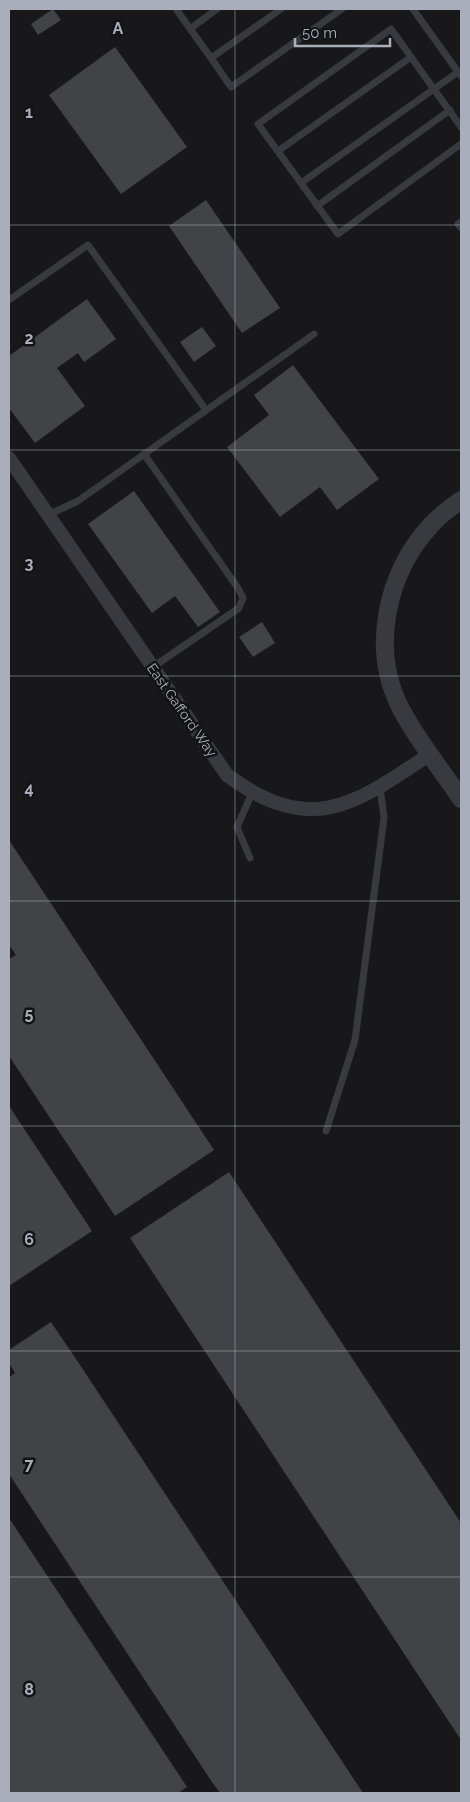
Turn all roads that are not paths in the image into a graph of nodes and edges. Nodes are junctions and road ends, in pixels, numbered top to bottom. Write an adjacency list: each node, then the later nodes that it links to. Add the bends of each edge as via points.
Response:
1 (176, 9): 6 (lane)
2 (217, 9): 6 (lane)
3 (281, 9): 8 (lane)
4 (342, 9): 8 (lane, via 231,87)
5 (413, 9): 9 (lane)
6 (190, 29): 8 (lane)
7 (411, 57): 10 (lane); 14 (lane); 14 (lane, via 391,29 258,124)
8 (211, 58)
9 (460, 74): 10 (lane)
10 (434, 89): 11 (lane); 15 (lane)
11 (450, 110): 12 (lane); 16 (lane)
12 (461, 127)
13 (461, 144): 16 (lane, via 338,234)
14 (278, 151): 15 (lane)
15 (301, 183): 16 (lane)
16 (317, 206)
17 (461, 222): 18 (lane, via 458,224)
18 (461, 228)
19 (9, 300): 21 (lane, via 88,245)
20 (314, 334): 21 (lane)
21 (206, 410): 22 (lane)
22 (144, 454): 25 (lane, via 78,501); 26 (lane, via 243,598 239,608)
23 (9, 458): 25 (street, East Gafford Way)
24 (461, 500): 27 (street, via 421,536 400,573 388,607 384,633 390,681 400,706)
25 (48, 515): 26 (street, East Gafford Way)
26 (152, 667): 29 (street, East Gafford Way, via 227,775)
27 (430, 754): 28 (street, East Gafford Way); 30 (street)
28 (380, 788): 29 (street, East Gafford Way, via 346,804 308,809 271,802); 32 (lane, via 384,818 355,1040)
29 (252, 793): 31 (lane, via 237,827)
30 (461, 799)
31 (250, 858)
32 (326, 1131)

